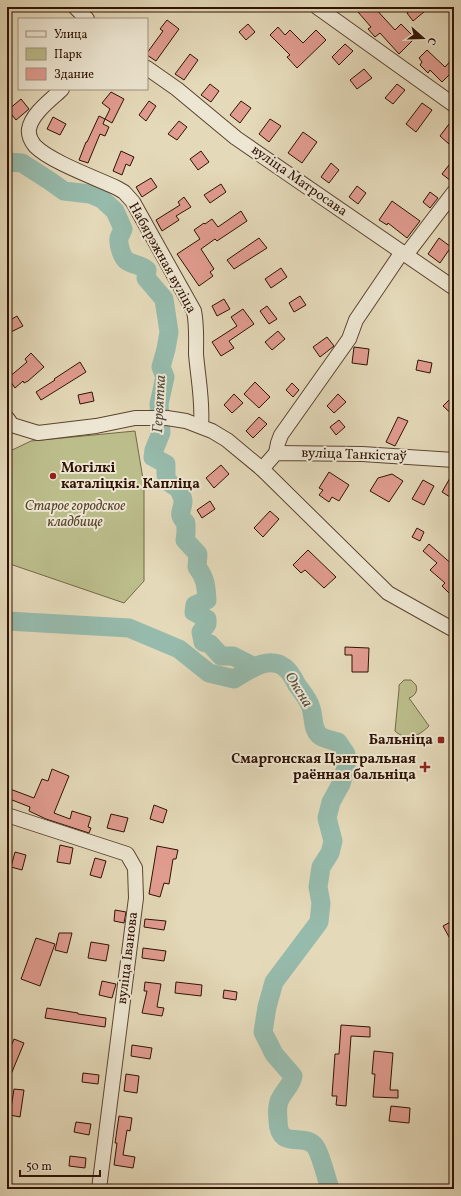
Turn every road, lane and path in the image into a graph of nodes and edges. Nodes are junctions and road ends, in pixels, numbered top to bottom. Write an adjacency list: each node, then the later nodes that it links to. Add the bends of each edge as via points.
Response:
1 (75, 7): 3 (street)
2 (317, 7): 6 (street)
3 (86, 18)
4 (148, 69): 8 (street, вуліца Матросава, via 236,138)
5 (61, 90): 10 (street, Набярэжная вуліца, via 36,115 29,129 30,137 34,145 43,152 117,188 133,202 194,311)
6 (454, 105)
7 (454, 192): 8 (street)
8 (404, 253): 9 (street, вуліца Матросава); 12 (street, via 356,320 349,338 281,435)
9 (454, 288)
10 (201, 426): 11 (street, via 167,418 135,418 38,433); 14 (street, via 228,440)
11 (9, 427)
12 (276, 453): 13 (street, вуліца Танкістаў, via 362,454); 14 (street)
13 (454, 460)
14 (262, 469): 15 (street, via 388,594)
15 (454, 630)
16 (7, 815): 17 (street, вуліца Іванова, via 127,854 135,868 136,898)
17 (99, 1189)

